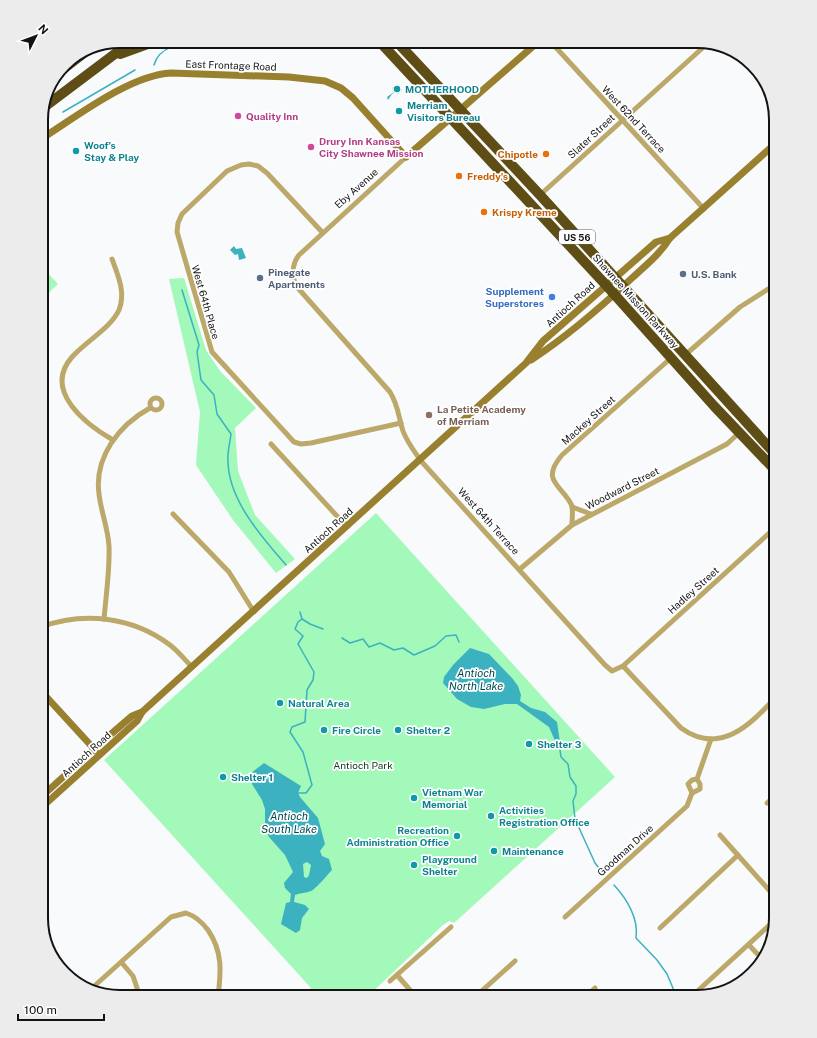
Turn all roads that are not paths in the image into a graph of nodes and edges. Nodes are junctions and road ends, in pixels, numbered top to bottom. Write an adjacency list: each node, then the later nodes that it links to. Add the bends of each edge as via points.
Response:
1 (123, 48): 8 (highway)
2 (137, 48): 8 (highway)
3 (387, 48): 11 (highway, Shawnee Mission Parkway / US 56)
4 (402, 48): 10 (highway, Shawnee Mission Parkway / US 56)
5 (531, 48): 10 (main road, Eby Avenue)
6 (556, 48): 12 (street, West 62nd Terrace)
7 (702, 48): 12 (street, Slater Street)
8 (110, 58): 9 (highway)
9 (50, 103)
10 (460, 110): 11 (main road, Eby Avenue); 17 (highway, Shawnee Mission Parkway / US 56)
11 (452, 118): 15 (main road, Eby Avenue); 16 (highway, Shawnee Mission Parkway / US 56)
12 (622, 120): 17 (street, Slater Street); 18 (street, West 62nd Terrace)
13 (48, 136): 15 (main road, East Frontage Road, via 113,95 156,74 289,77 325,81 341,88)
14 (769, 149): 18 (main road, Antioch Road)
15 (406, 157): 19 (street, Eby Avenue)
16 (505, 176): 17 (highway, via 534,195); 24 (highway, Shawnee Mission Parkway / US 56)
17 (540, 195): 23 (highway, Shawnee Mission Parkway / US 56)
18 (704, 209): 20 (main road, Antioch Road)
19 (322, 232): 22 (street, Eby Avenue, via 295,260); 32 (street, West 64th Place, via 267,172 249,164 227,171 186,209 178,223 177,232 212,352 294,442 311,443)
20 (670, 238): 23 (main road, Antioch Road, via 656,242); 25 (main road, Antioch Road, via 663,249)
21 (112, 259): 34 (street, via 122,292 119,309 112,320 72,356 64,370 63,379 64,390 72,407 83,419)
22 (293, 272): 32 (street, West 64th Terrace, via 294,280 304,295 390,392 398,405)
23 (614, 278): 24 (main road, Antioch Road); 25 (highway, Shawnee Mission Parkway / US 56)
24 (606, 285): 27 (highway, Shawnee Mission Parkway / US 56); 30 (main road, Antioch Road, via 543,341)
25 (623, 287): 27 (main road, Antioch Road); 28 (highway, Shawnee Mission Parkway / US 56)
26 (769, 288): 28 (street, via 740,306)
27 (615, 294): 29 (highway, Shawnee Mission Parkway / US 56); 30 (main road, Antioch Road, via 550,348)
28 (684, 356): 36 (highway, Shawnee Mission Parkway / US 56)
29 (671, 358): 33 (highway, Shawnee Mission Parkway / US 56); 41 (street, Mackey Street, via 557,461 554,480)
30 (526, 363): 39 (main road, Antioch Road)
31 (150, 408): 34 (street, via 134,417)
32 (401, 423): 39 (street, West 64th Terrace, via 410,446)
33 (740, 432): 38 (highway, Shawnee Mission Parkway / US 56); 43 (street, Woodward Street, via 727,444)
34 (113, 440): 49 (street, via 104,458 99,480 100,504 109,546)
35 (271, 444): 45 (street)
36 (769, 445)
37 (769, 453): 38 (street)
38 (763, 457): 40 (highway, Shawnee Mission Parkway / US 56)
39 (421, 461): 45 (main road, Antioch Road); 47 (street, West 64th Terrace)
40 (769, 463)
41 (572, 507): 43 (street); 44 (street)
42 (172, 514): 48 (street, via 229,572)
43 (591, 514): 44 (street, Woodward Street)
44 (572, 525): 47 (street, Woodward Street)
45 (347, 527): 48 (main road, Antioch Road)
46 (769, 533): 51 (street, Hadley Street)
47 (520, 569): 51 (street, West 64th Terrace, via 605,665 612,671)
48 (254, 612): 52 (main road, Antioch Road)
49 (104, 619): 50 (street, via 76,618); 52 (street, via 145,629 171,646)
50 (48, 625)
51 (622, 666): 56 (street, via 680,728 692,735)
52 (192, 667): 55 (main road, Antioch Road)
53 (48, 699): 57 (main road)
54 (769, 703): 56 (street, via 740,730 726,737)
55 (142, 712): 57 (main road, Antioch Road, via 132,716); 58 (main road, Antioch Road, via 137,721)
56 (711, 740): 59 (street, Goodman Drive)
57 (94, 748): 58 (main road); 60 (main road, Antioch Road)
58 (100, 756): 63 (main road, Antioch Road)
59 (697, 779): 61 (street, Goodman Drive, via 700,789); 61 (street, Goodman Drive, via 688,784)
60 (48, 791)
61 (692, 793): 68 (street, Goodman Drive, via 687,806)
62 (769, 801): 64 (street)
63 (48, 802)
64 (766, 803)
65 (720, 835): 66 (street)
66 (738, 855): 67 (street); 71 (street)
67 (769, 890)
68 (565, 917)
69 (768, 926): 72 (street)
70 (451, 927): 76 (street)
71 (660, 928)
72 (748, 945): 73 (street); 83 (street)
73 (759, 956)
74 (515, 961): 82 (street)
75 (122, 963): 78 (street); 79 (street, via 133,976); 80 (street, via 171,917 186,913 198,920 216,945 221,963)
76 (397, 975): 77 (street); 81 (street)
77 (390, 981)
78 (95, 985)
79 (138, 990)
80 (219, 990)
81 (410, 990)
82 (483, 990)
83 (698, 990)

